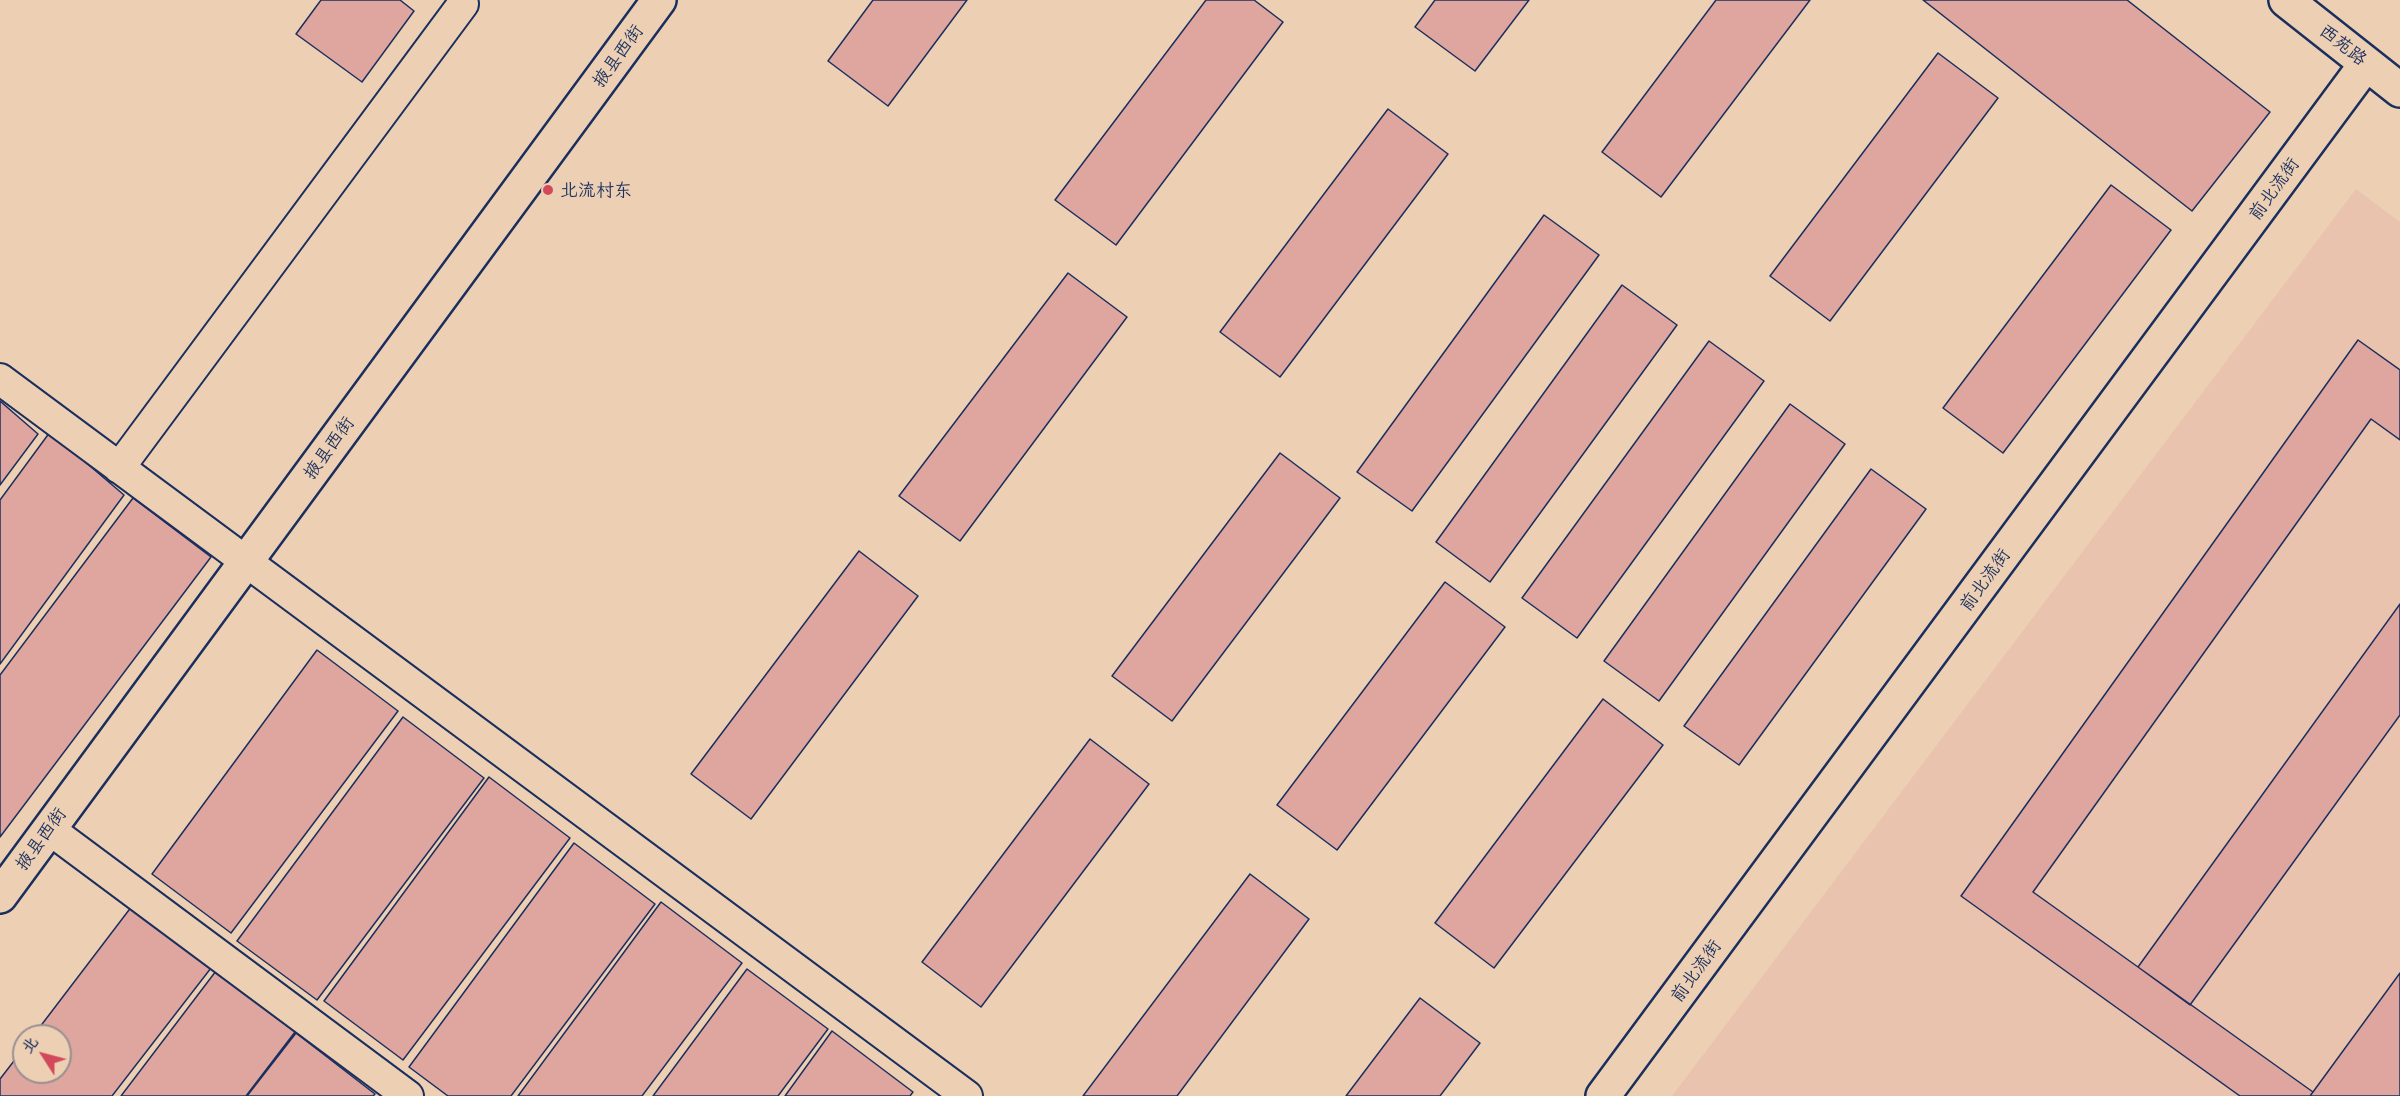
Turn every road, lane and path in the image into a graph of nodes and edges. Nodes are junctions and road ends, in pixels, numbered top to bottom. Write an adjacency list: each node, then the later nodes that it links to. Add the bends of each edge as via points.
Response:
1 (659, 0): 8 (street, 掖县西街)
2 (2286, 0): 4 (street, 西苑路)
3 (462, 1): 7 (street)
4 (2366, 63): 5 (street, 西苑路); 13 (street, 前北流街)
5 (2400, 90)
6 (0, 379): 7 (street)
7 (118, 468): 8 (street)
8 (245, 562): 9 (street, 掖县西街); 12 (street)
9 (49, 829): 10 (street, 掖县西街); 11 (street)
10 (0, 896)
11 (408, 1096)
12 (967, 1096)
13 (1603, 1096)

